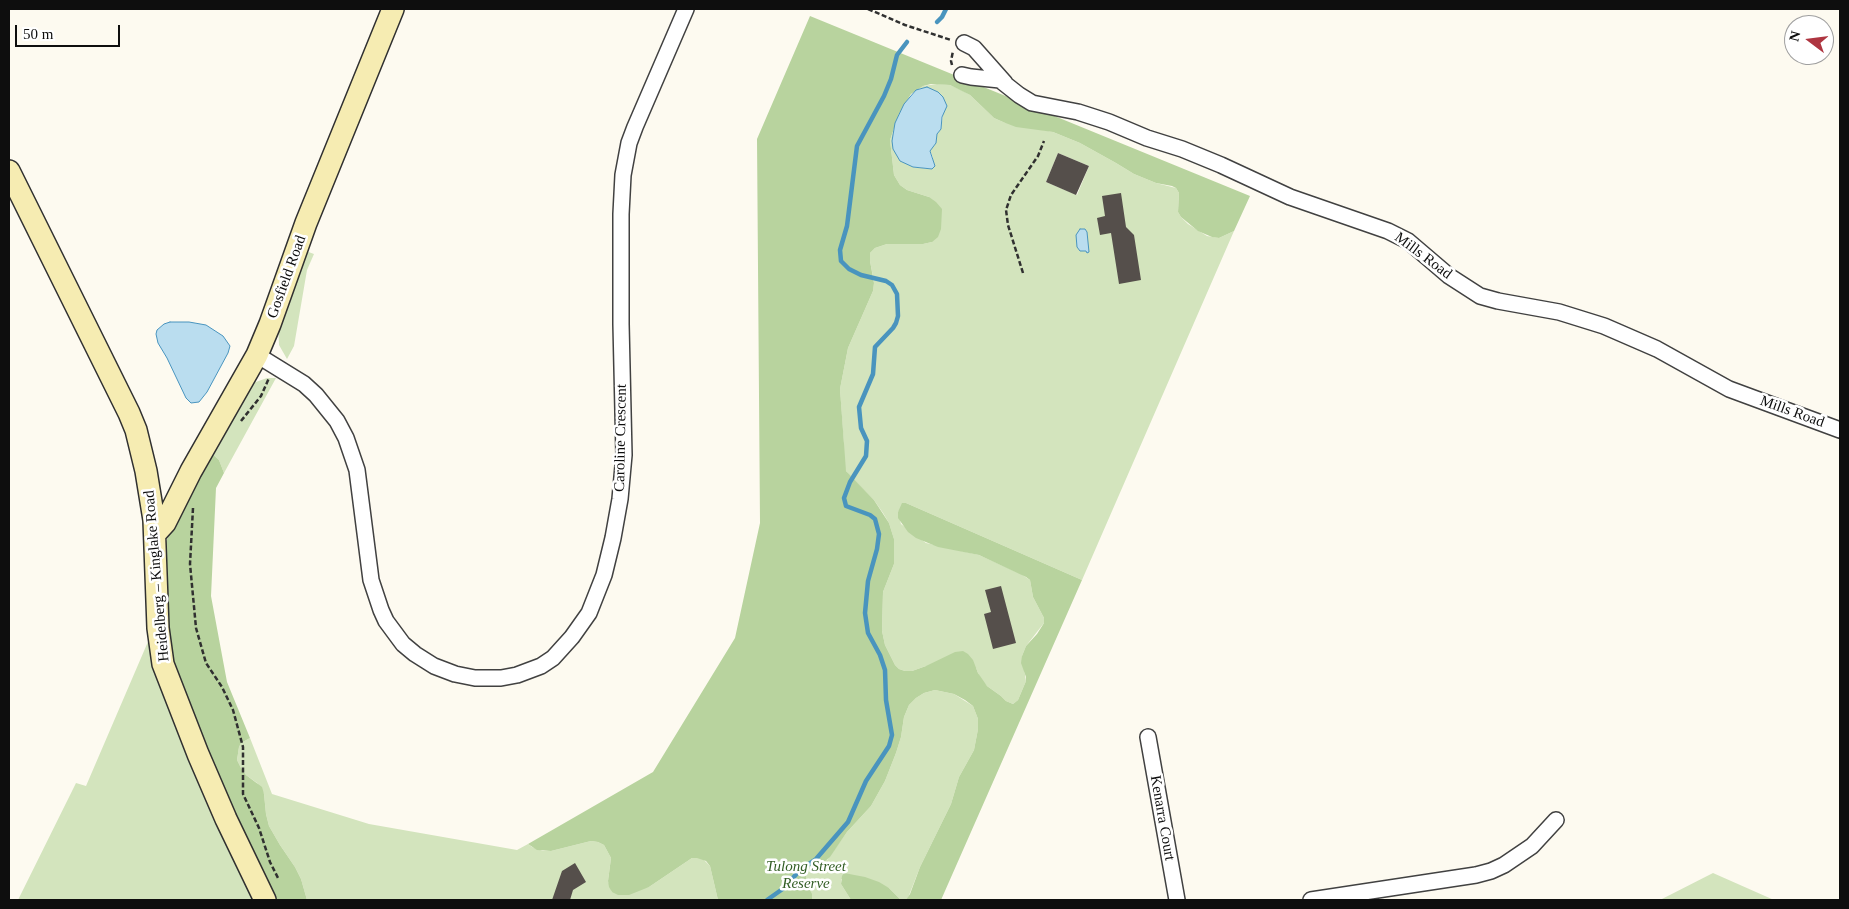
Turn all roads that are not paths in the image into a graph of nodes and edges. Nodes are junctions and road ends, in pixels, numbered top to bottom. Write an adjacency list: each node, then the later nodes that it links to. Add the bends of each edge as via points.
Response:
1 (394, 9): 7 (main road, Gosfield Road, via 306,223)
2 (686, 9): 7 (street, Caroline Crescent, via 635,127 623,176 620,324 624,456 614,538 604,576 589,613 553,658 517,675 475,678 434,666 403,644 386,621 371,580 357,470 346,438 316,395)
3 (964, 43): 5 (street, Mills Road, via 974,48)
4 (962, 75): 5 (street, Mills Road)
5 (1005, 83): 8 (street, Mills Road, via 1032,103 1109,122 1221,165 1290,197 1399,236 1480,296 1559,312 1604,326 1657,349 1728,389)
6 (9, 171): 9 (main road, Heidelberg – Kinglake Road, via 129,413 142,449)
7 (266, 360): 9 (main road, Gosfield Road, via 191,471 165,523)
8 (1840, 430)
9 (155, 534): 12 (main road, Heidelberg – Kinglake Road, via 158,628 163,664 226,819)
10 (1148, 736): 13 (street, Kenarra Court)
11 (1556, 820): 14 (street, via 1532,846 1504,865 1476,876)
12 (266, 900)
13 (1177, 900)
14 (1311, 900)

